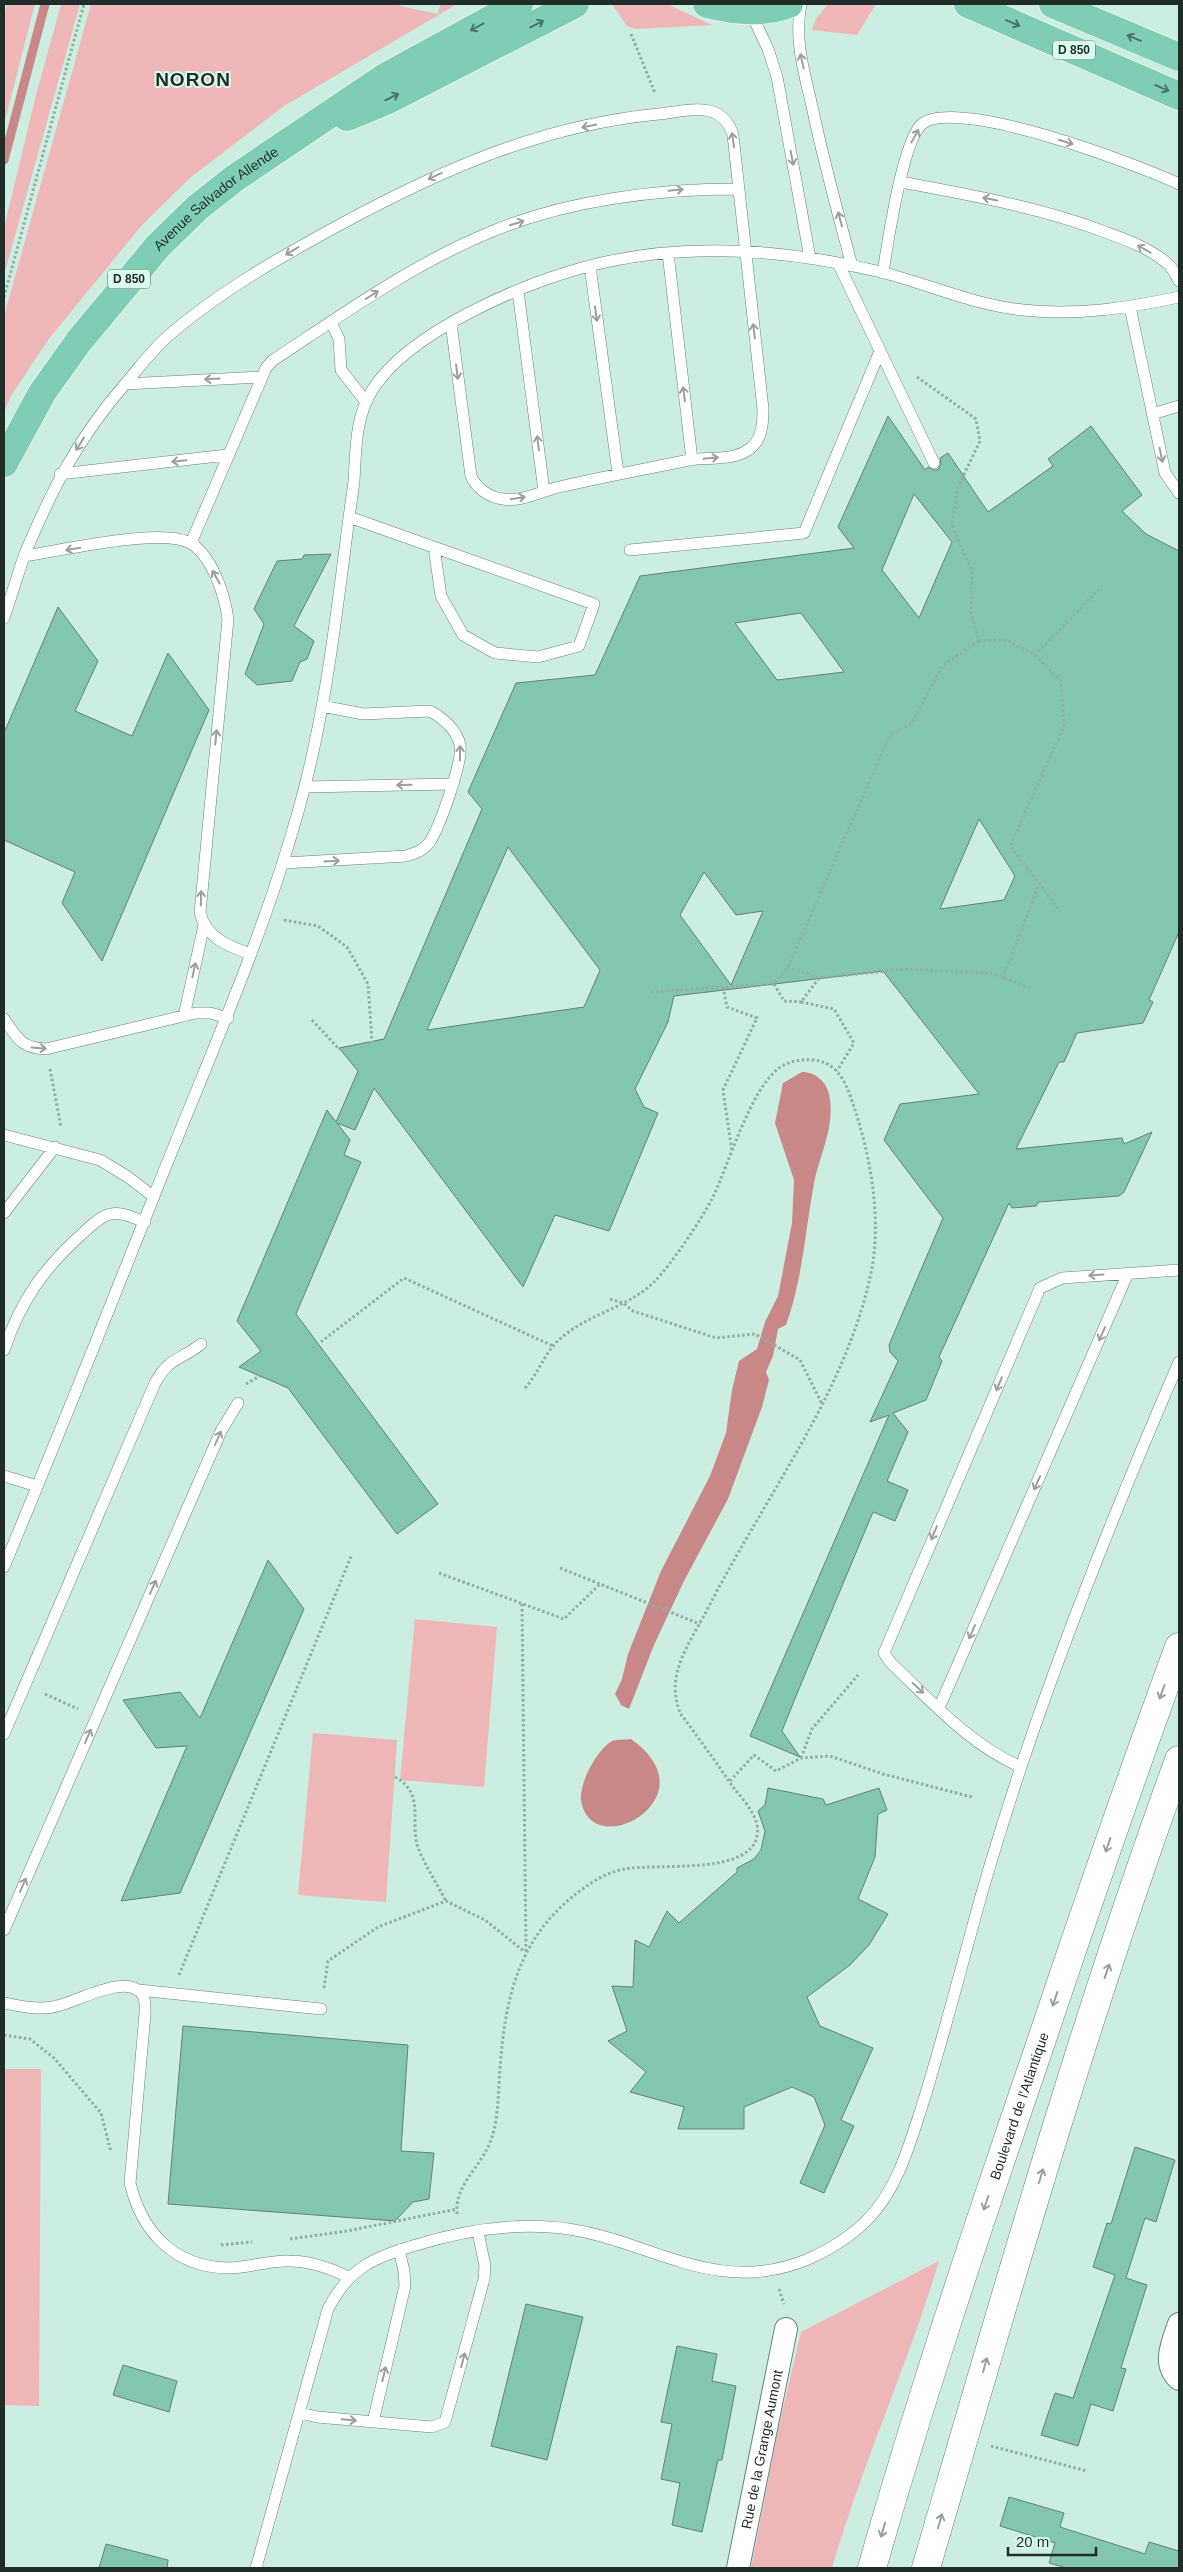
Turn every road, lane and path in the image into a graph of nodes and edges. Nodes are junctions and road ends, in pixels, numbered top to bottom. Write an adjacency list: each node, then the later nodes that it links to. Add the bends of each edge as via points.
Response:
1 (84, 4): 27 (path)
2 (519, 4): 14 (main road, Avenue Salvador Allende / D 850, one-way to 14, via 385,77)
3 (575, 4): 14 (main road, Avenue Salvador Allende / D 850, one-way to 3, via 388,100)
4 (707, 4): 9 (main road)
5 (789, 4): 9 (main road)
6 (802, 4): 23 (lane, one-way to 6, via 800,55 798,22)
7 (968, 4): 12 (main road, D 850, one-way to 12)
8 (1053, 4): 11 (main road, D 850, one-way to 8)
9 (750, 11): 20 (lane, one-way to 20, via 777,77)
10 (630, 34): 13 (path)
11 (1179, 57)
12 (1179, 96)
13 (664, 114): 17 (lane, one-way to 13, via 729,123 721,115 708,111); 34 (lane, one-way to 34, via 557,132 508,146 413,187 293,250 205,308 168,336)
14 (299, 136): 40 (main road, Avenue Salvador Allende / D 850, via 235,178 197,208 158,246 109,304 42,393)
15 (901, 182): 16 (lane, one-way to 16, via 912,139 922,124 935,118 974,120 1034,132 1125,161); 24 (lane); 25 (lane, one-way to 15, via 1170,266 1129,240 991,199)
16 (1179, 184)
17 (738, 188): 18 (lane); 30 (lane, one-way to 17, via 446,252 495,230 542,215 633,195 681,189)
18 (744, 251): 19 (lane); 20 (lane); 39 (lane, one-way to 18, via 738,455 749,450 758,439 762,425)
19 (668, 253): 22 (lane); 39 (lane, one-way to 19)
20 (810, 258): 21 (lane)
21 (838, 263): 23 (lane); 32 (lane)
22 (590, 266): 26 (lane, via 553,276); 43 (lane, one-way to 43)
23 (852, 266): 24 (lane)
24 (883, 273): 29 (lane, via 1018,310 1088,312)
25 (1179, 281)
26 (518, 291): 31 (lane); 44 (lane, one-way to 26)
27 (4, 297)
28 (1179, 297): 29 (lane)
29 (1130, 307): 37 (lane)
30 (331, 322): 33 (lane, via 272,361); 35 (lane, via 339,339 342,370)
31 (451, 323): 35 (lane, via 385,373); 44 (lane, one-way to 44, via 467,457 474,483 502,499 512,500)
32 (880, 351): 41 (lane); 49 (lane, via 804,533); 53 (path, via 976,419 980,441 958,487 952,525 972,571 971,614)
33 (261, 377): 34 (lane, one-way to 34); 38 (lane)
34 (125, 384): 42 (lane, one-way to 42, via 90,428)
35 (366, 402): 46 (lane, via 357,433)
36 (1179, 406): 37 (lane)
37 (1152, 414): 45 (lane, one-way to 45, via 1165,474)
38 (227, 456): 42 (lane, one-way to 42); 47 (lane)
39 (692, 460): 43 (lane)
40 (4, 463)
41 (934, 463)
42 (60, 474): 50 (lane)
43 (618, 474): 44 (lane)
44 (544, 492)
45 (1179, 493)
46 (349, 517): 48 (lane); 55 (lane)
47 (191, 543): 50 (lane, one-way to 50, via 175,538 152,537); 62 (lane, one-way to 47, via 200,913 201,887 228,619 226,600 218,579)
48 (434, 547): 48 (lane, via 594,604 579,646 538,657 495,653 463,635 440,596)
49 (630, 550)
50 (24, 556): 52 (lane)
51 (1102, 586): 54 (path)
52 (4, 618)
53 (980, 641): 54 (path, via 1007,640); 64 (path, via 942,666 912,723 890,735)
54 (1035, 655): 59 (path, via 1061,681 1064,726 1010,846)
55 (322, 706): 56 (lane, one-way to 55, via 461,755 460,744 455,733 438,715 420,710 363,714); 57 (lane)
56 (452, 784): 57 (lane, one-way to 57); 58 (lane, one-way to 56, via 406,856 419,852 434,835)
57 (305, 787): 58 (lane)
58 (284, 863): 61 (lane)
59 (1039, 883): 60 (path); 66 (path)
60 (1060, 911)
61 (264, 917): 63 (lane); 76 (path, via 318,926 347,947 368,984)
62 (204, 925): 63 (lane, via 214,937); 72 (lane, one-way to 62)
63 (250, 954): 73 (lane)
64 (788, 966): 65 (path); 67 (path)
65 (819, 978): 66 (path, via 906,970 991,973); 71 (path)
66 (1003, 978): 69 (path)
67 (774, 984): 68 (path); 71 (path, via 784,1000)
68 (724, 987): 70 (path); 82 (path, via 727,1007 757,1018 724,1090)
69 (1031, 988)
70 (651, 992)
71 (801, 1002): 79 (path, via 834,1009 854,1043)
72 (184, 1016): 73 (lane, via 210,1013); 77 (lane)
73 (228, 1018): 83 (lane)
74 (4, 1019): 77 (lane, one-way to 77, via 22,1044)
75 (312, 1020): 78 (path)
76 (372, 1042)
77 (46, 1049): 81 (path)
78 (340, 1050)
79 (837, 1071): 82 (path, via 821,1061 808,1059 793,1061 779,1068 756,1098); 97 (path, via 847,1087 864,1140 875,1238 864,1300)
80 (4, 1135): 81 (lane)
81 (61, 1149): 83 (lane, via 100,1160); 84 (lane)
82 (732, 1152): 89 (path, via 710,1202 669,1263 654,1282)
83 (154, 1198): 85 (lane)
84 (4, 1213)
85 (145, 1222): 93 (lane, via 108,1214 76,1240 51,1263 32,1288 13,1323); 99 (lane)
86 (1179, 1270): 87 (lane)
87 (1128, 1273): 111 (lane, one-way to 111); 111 (lane, one-way to 111, via 1062,1278 1040,1288 1036,1297 884,1653)
88 (610, 1299): 89 (path)
89 (623, 1303): 91 (path, via 589,1320); 97 (path, via 632,1311 716,1338 755,1334 800,1360)
90 (201, 1344): 113 (lane, via 193,1351 174,1358 155,1383)
91 (553, 1346): 92 (path, via 404,1278); 95 (path)
92 (313, 1348)
93 (4, 1350)
94 (1179, 1362): 116 (lane, via 1082,1600)
95 (525, 1388)
96 (238, 1403): 121 (lane, one-way to 96, via 221,1431)
97 (822, 1404): 107 (path)
98 (4, 1476): 99 (lane)
99 (37, 1486): 100 (lane)
100 (6, 1554): 102 (lane)
101 (352, 1554): 124 (path)
102 (4, 1567)
103 (560, 1568): 105 (path)
104 (439, 1573): 106 (path)
105 (600, 1584): 106 (path, via 564,1619); 107 (path)
106 (522, 1604): 122 (path)
107 (700, 1624): 118 (path, via 683,1656 676,1677 675,1696 680,1713)
108 (1179, 1647): 147 (main road, Boulevard de l'Atlantique, one-way to 147, via 1133,1770 964,2265)
109 (858, 1674): 114 (path, via 812,1730)
110 (45, 1694): 112 (path)
111 (939, 1708): 116 (lane, via 978,1742)
112 (81, 1710)
113 (4, 1734)
114 (801, 1758): 118 (path, via 776,1771 754,1755); 119 (path, via 830,1756 883,1774)
115 (1179, 1760): 143 (main road, one-way to 115, via 1013,2265 1093,2013)
116 (1021, 1767): 136 (lane, via 972,1928 950,2017 908,2151 892,2186 870,2218 842,2240 817,2255)
117 (395, 1777): 120 (path, via 415,1799 418,1848)
118 (730, 1782): 122 (path, via 756,1822 756,1840 746,1854 738,1859 686,1867 651,1866 623,1869 606,1875 557,1910)
119 (972, 1797)
120 (446, 1901): 122 (path, via 485,1920); 126 (path, via 378,1927 328,1961)
121 (4, 1930)
122 (526, 1953): 129 (path, via 509,1994 502,2031 492,2139 461,2190)
123 (139, 1990): 124 (lane); 125 (lane, via 114,1986 54,2007 29,2008); 128 (lane, via 144,1997 145,2014)
124 (172, 1993): 126 (lane)
125 (4, 2003)
126 (321, 2009)
127 (4, 2035): 128 (path, via 30,2039 54,2058 101,2113 112,2157)
128 (131, 2157): 137 (lane, via 130,2183 135,2204 146,2225 163,2244 180,2256 228,2268 289,2260 329,2268)
129 (457, 2209): 131 (path); 132 (path)
130 (478, 2232): 131 (lane); 136 (lane, via 551,2227 606,2238 715,2271); 142 (lane, one-way to 130, via 432,2427 440,2426 449,2415 484,2279 485,2266)
131 (460, 2235): 135 (lane)
132 (283, 2240)
133 (255, 2242): 134 (path)
134 (218, 2245)
135 (399, 2250): 137 (lane, via 374,2260); 142 (lane, one-way to 135, via 405,2286)
136 (782, 2269): 139 (path, via 778,2287 786,2308)
137 (348, 2278): 141 (lane, via 328,2309)
138 (1179, 2324): 140 (street, via 1169,2359 1170,2367)
139 (786, 2330): 146 (street, Rue de la Grange Aumont)
140 (1179, 2379)
141 (301, 2413): 142 (lane, one-way to 142); 145 (lane)
142 (373, 2422)
143 (964, 2439): 144 (path); 148 (main road, one-way to 143)
144 (1087, 2471)
145 (256, 2568)
146 (738, 2568)
147 (872, 2568)
148 (926, 2568)

